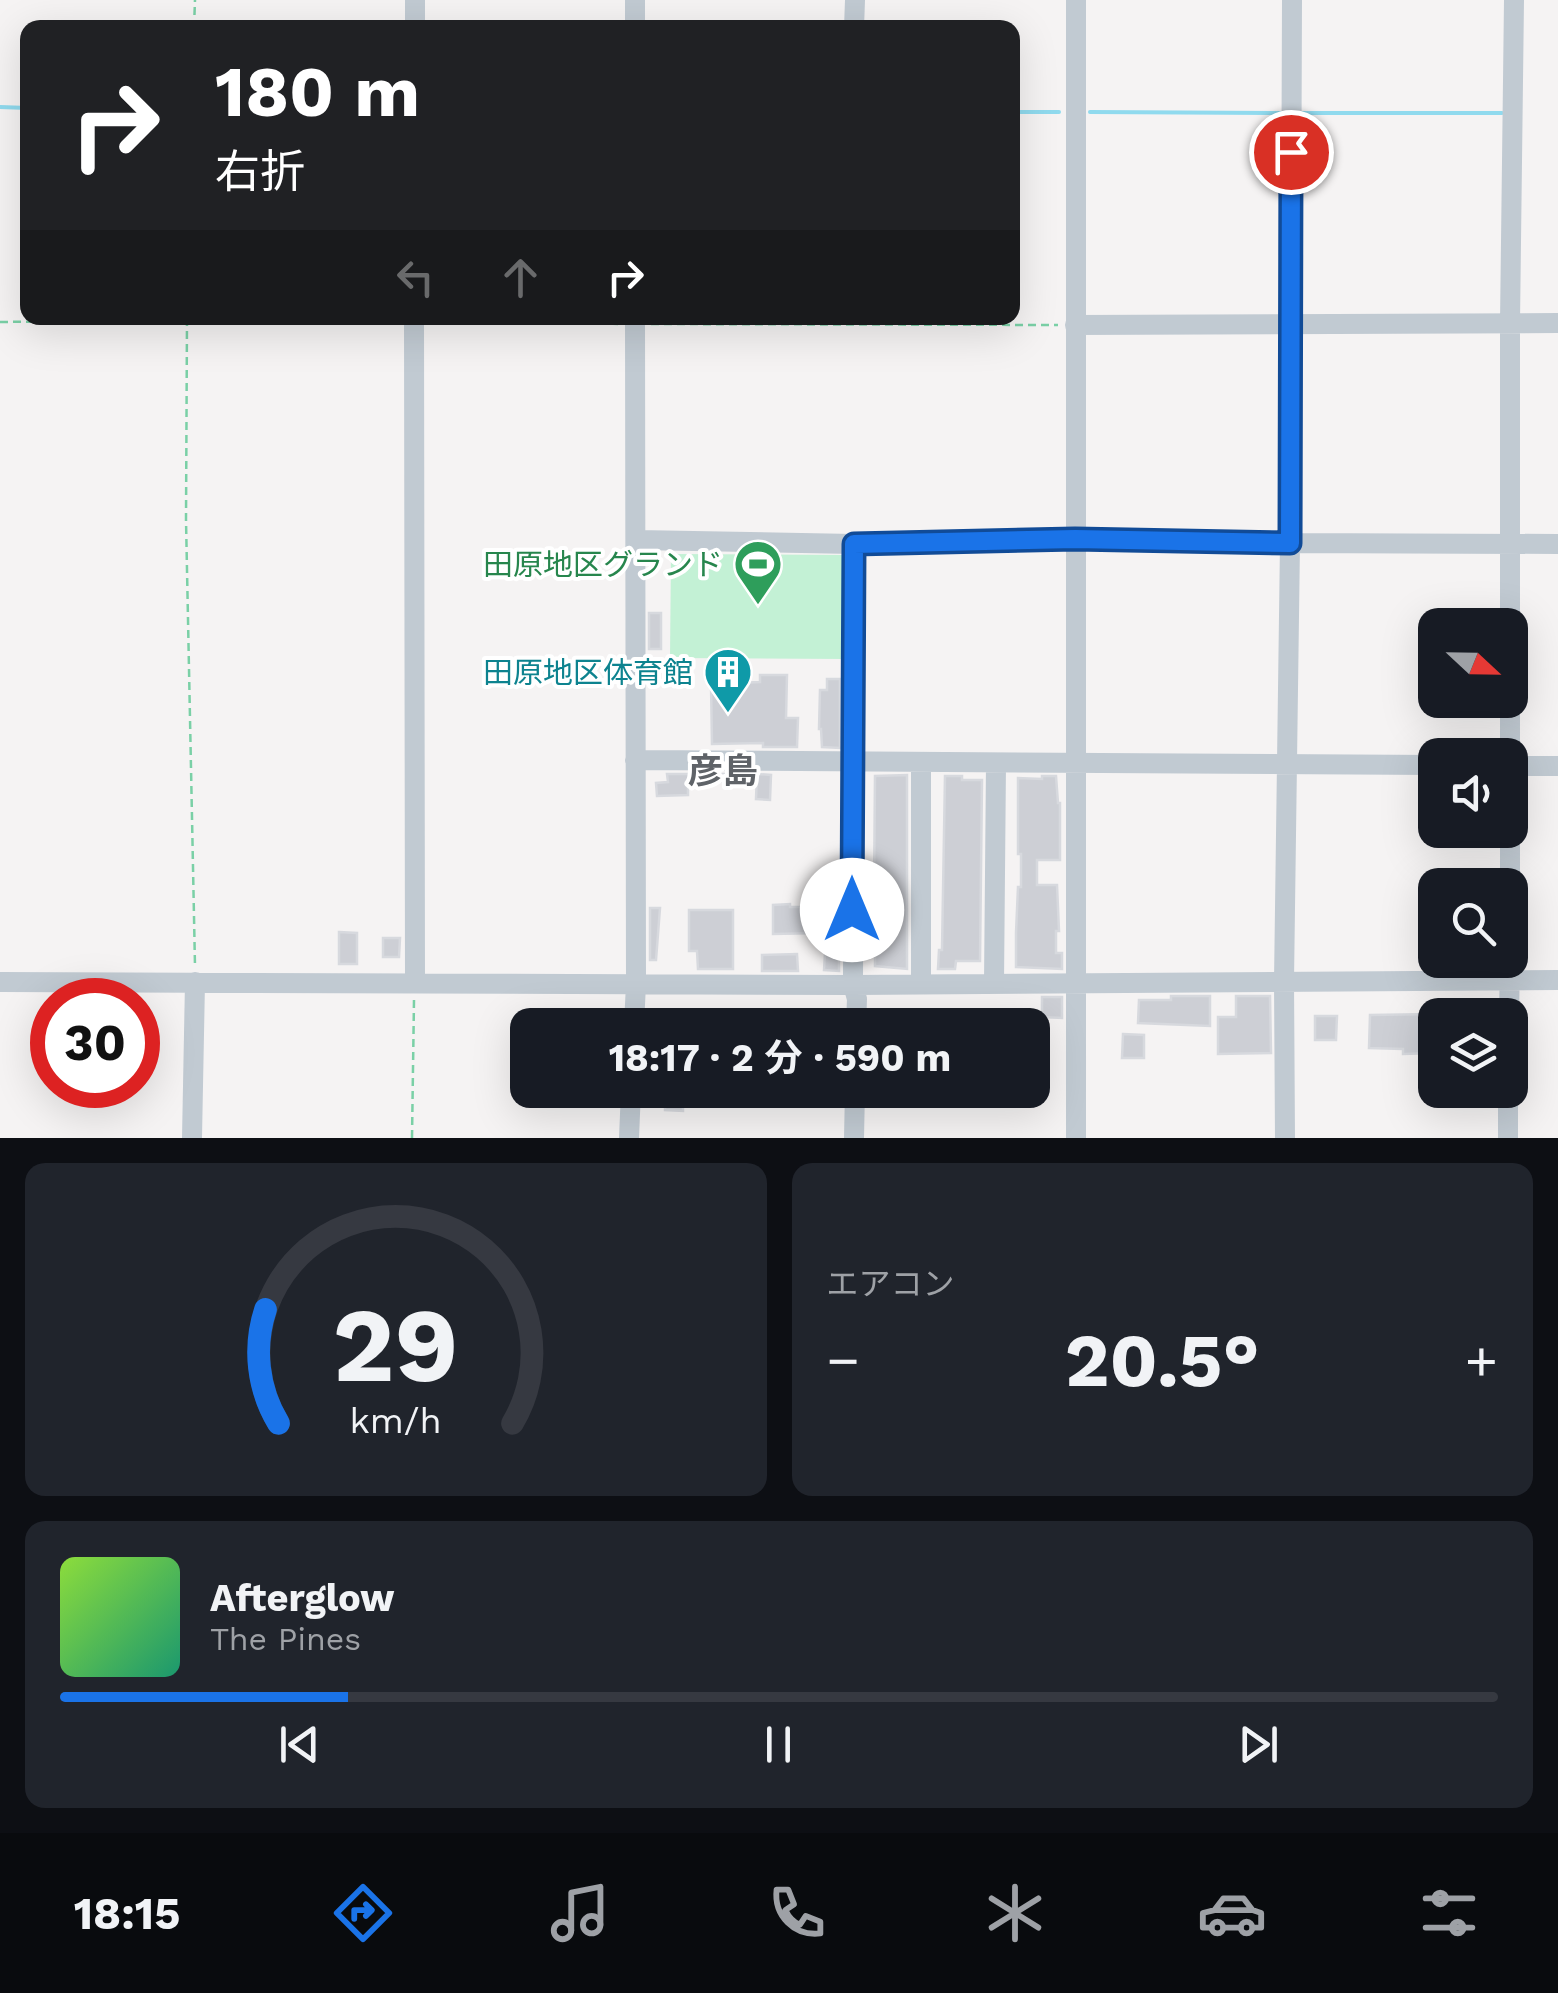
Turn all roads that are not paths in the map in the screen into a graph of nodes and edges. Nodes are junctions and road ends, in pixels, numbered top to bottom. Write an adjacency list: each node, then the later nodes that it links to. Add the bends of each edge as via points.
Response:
1 (1076, 0): 9 (street)
2 (1292, 0): 8 (street)
3 (1514, 0): 4 (street)
4 (1510, 323): 5 (street); 8 (street); 14 (street)
5 (1558, 323)
6 (414, 325): 32 (street)
7 (635, 325): 11 (street)
8 (1290, 325): 9 (street); 12 (street)
9 (1075, 326): 10 (street)
10 (1075, 539): 12 (street); 13 (street); 22 (street)
11 (637, 540): 13 (street); 17 (street)
12 (1290, 543): 14 (street); 21 (street)
13 (854, 544): 18 (street)
14 (1509, 544): 15 (street); 16 (street)
15 (1558, 544)
16 (1511, 738)
17 (635, 760): 18 (street); 35 (street)
18 (852, 761): 19 (street); 36 (street)
19 (921, 762): 20 (street); 37 (street)
20 (996, 763): 22 (street); 34 (street)
21 (1288, 763): 22 (street); 23 (street); 29 (street)
22 (1075, 764): 33 (street)
23 (1418, 765)
24 (1528, 766): 25 (street)
25 (1558, 766)
26 (1418, 974): 29 (street)
27 (1528, 974): 28 (street)
28 (1558, 980)
29 (1284, 981): 33 (street); 47 (street)
30 (0, 982): 31 (street)
31 (195, 982): 32 (street); 43 (street)
32 (415, 982): 35 (street)
33 (1076, 982): 34 (street); 46 (street)
34 (994, 983): 37 (street)
35 (636, 984): 36 (street); 38 (street)
36 (852, 984): 37 (street); 39 (street)
37 (922, 984)
38 (635, 1008)
39 (856, 1008)
40 (630, 1108): 44 (street)
41 (855, 1108): 45 (street)
42 (1508, 1108): 48 (street)
43 (192, 1138)
44 (629, 1138)
45 (854, 1138)
46 (1076, 1138)
47 (1286, 1138)
48 (1508, 1138)

